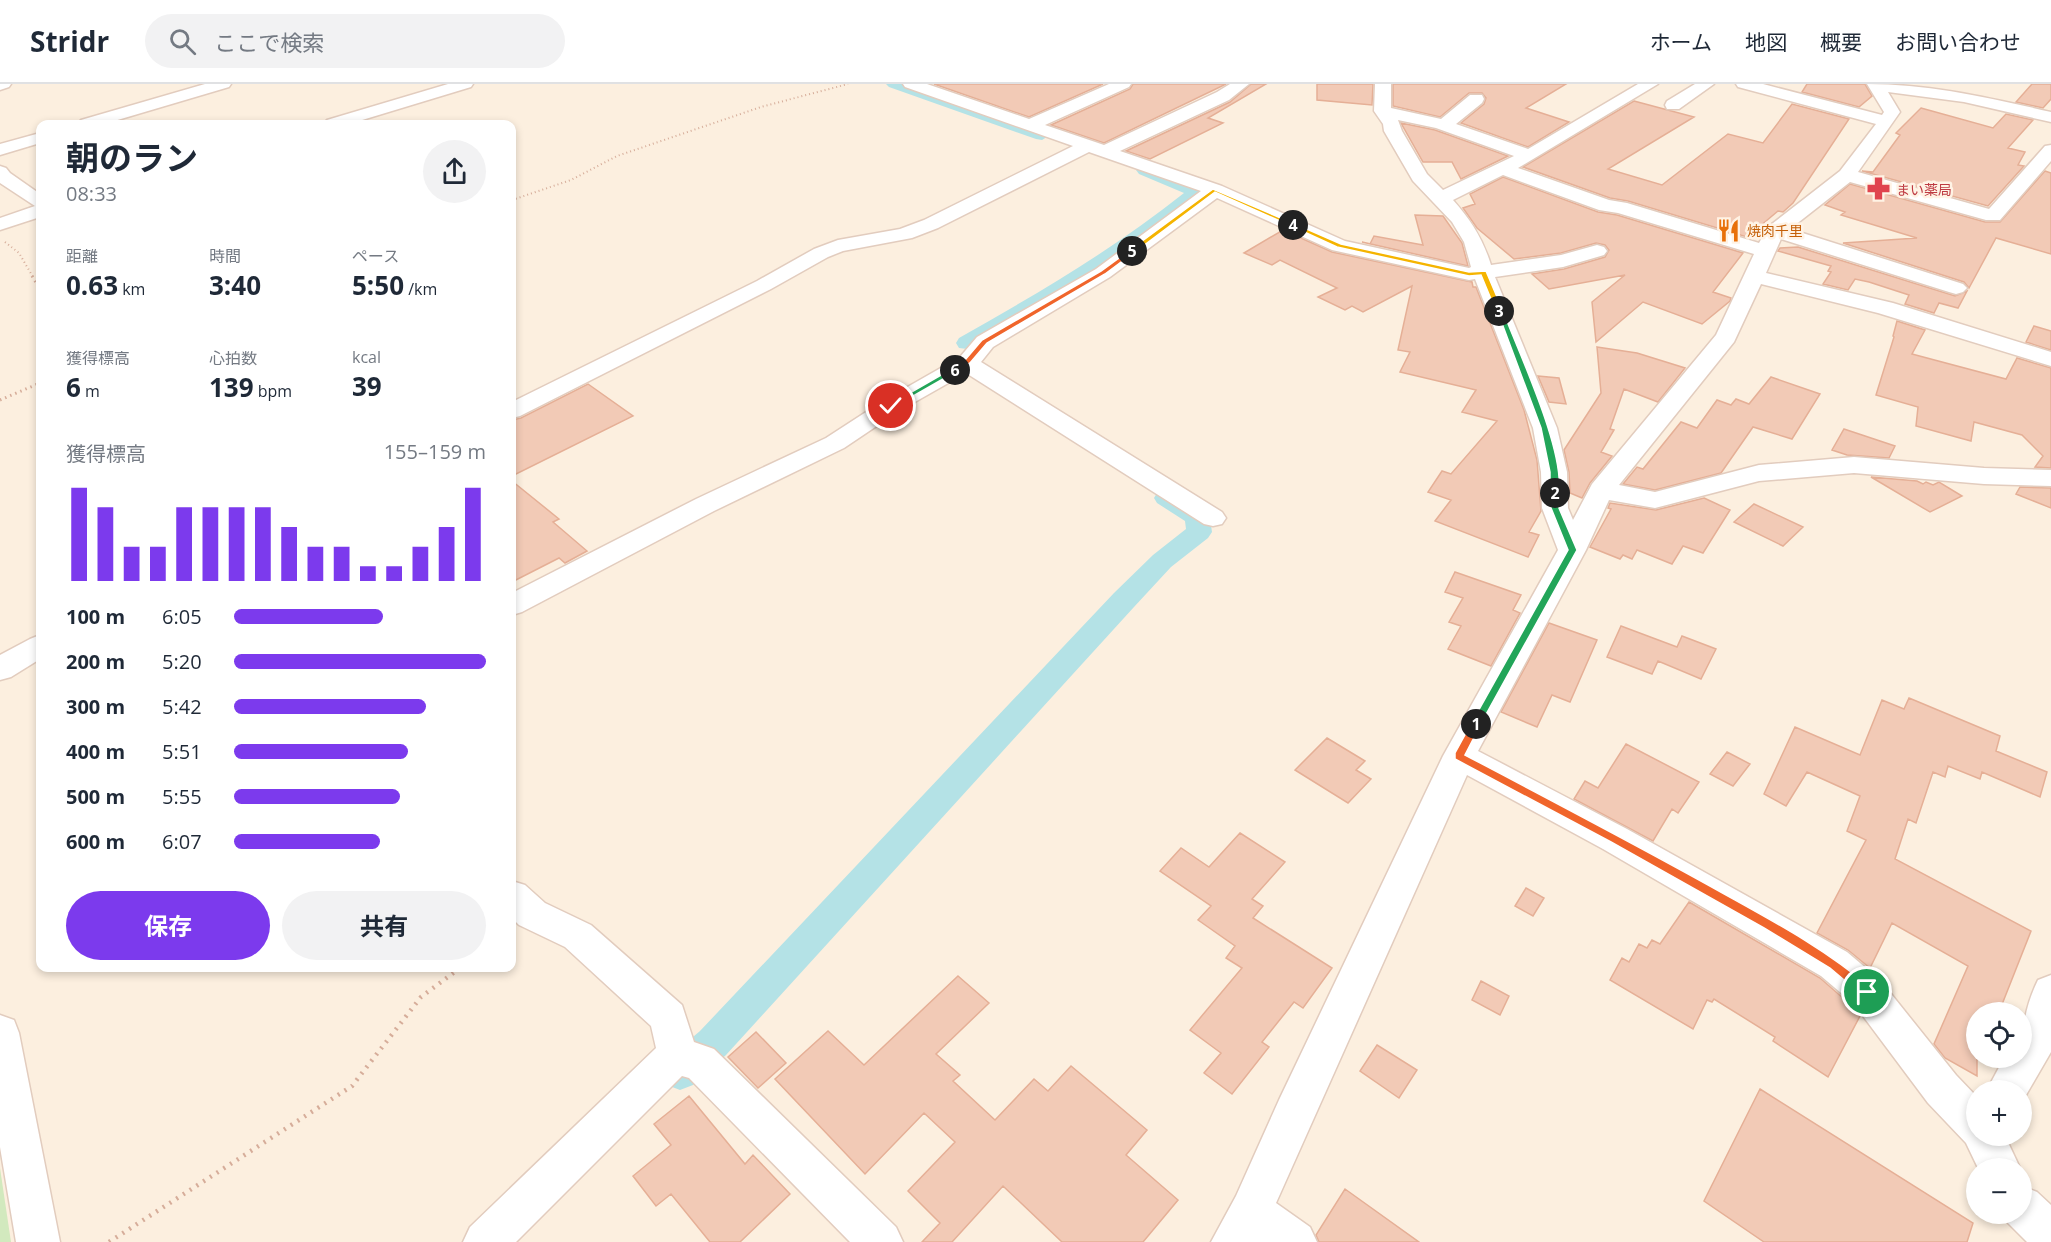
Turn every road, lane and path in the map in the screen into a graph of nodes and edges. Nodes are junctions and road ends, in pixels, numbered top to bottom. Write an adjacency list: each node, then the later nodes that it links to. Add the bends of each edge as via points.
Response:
1 (224, 84): 18 (street)
2 (465, 84): 19 (street)
3 (848, 84): 36 (path, via 761,107 617,156 571,180)
4 (911, 84): 21 (street)
5 (1123, 84): 21 (street)
6 (1241, 84): 26 (street, via 1223,96)
7 (1383, 84): 16 (street)
8 (1650, 84): 24 (street)
9 (1706, 84): 15 (street)
10 (1744, 84): 20 (street)
11 (1987, 84): 13 (street)
12 (1875, 85): 13 (street); 20 (street, via 1892,112)
13 (1964, 97): 17 (street)
14 (1476, 99): 22 (street)
15 (1673, 105)
16 (1382, 111): 22 (street); 35 (street, via 1420,177)
17 (2051, 117)
18 (101, 120)
19 (346, 120)
20 (1887, 122): 32 (street)
21 (1031, 125): 26 (street)
22 (1444, 125): 28 (street)
23 (1547, 128): 24 (street)
24 (1565, 134): 28 (street)
25 (36, 139): 27 (street)
26 (1098, 148): 33 (street); 49 (street, via 906,234 838,246 821,253)
27 (0, 150)
28 (1529, 155): 30 (street)
29 (2048, 160): 32 (street, via 1993,216)
30 (1502, 168): 35 (street); 41 (street, via 1606,206)
31 (0, 172): 34 (street)
32 (1847, 175): 41 (street)
33 (1215, 190): 42 (street, via 1339,246 1469,274); 46 (street, via 1103,273 985,342)
34 (36, 199)
35 (1440, 199): 42 (street, via 1460,219 1474,242)
36 (516, 200)
37 (36, 212): 38 (street)
38 (0, 224)
39 (0, 238): 43 (path, via 19,253)
40 (1597, 251): 42 (street, via 1563,261)
41 (1764, 252): 44 (street); 45 (street, via 1885,309); 51 (street, via 1726,337)
42 (1483, 273): 53 (street, via 1545,428 1554,472 1555,508)
43 (36, 282)
44 (1956, 288)
45 (2051, 359)
46 (968, 362): 52 (street); 54 (street, via 835,443)
47 (36, 385): 48 (path)
48 (0, 400)
49 (516, 409)
50 (2051, 478): 51 (street, via 1854,465 1759,473 1655,500)
51 (1600, 490): 53 (street)
52 (1213, 518)
53 (1572, 550): 57 (street)
54 (516, 603)
55 (36, 648): 56 (street)
56 (0, 669)
57 (1459, 756): 64 (street, via 1615,839 1834,964 1867,992); 66 (street)
58 (516, 900): 62 (street, via 532,914 578,936 668,1017)
59 (455, 972): 69 (path, via 421,997 352,1086)
60 (2051, 992): 63 (street, via 2038,1038)
61 (0, 1033): 68 (street)
62 (685, 1057): 70 (street); 71 (street)
63 (2013, 1080)
64 (1966, 1115)
65 (2032, 1217): 67 (street)
66 (1242, 1227): 72 (street)
67 (2051, 1235)
68 (38, 1242)
69 (109, 1242)
70 (485, 1242)
71 (881, 1242)
72 (1295, 1242)

